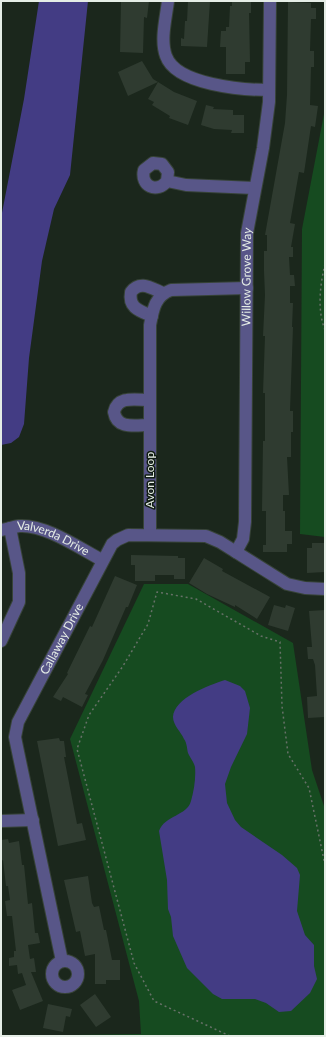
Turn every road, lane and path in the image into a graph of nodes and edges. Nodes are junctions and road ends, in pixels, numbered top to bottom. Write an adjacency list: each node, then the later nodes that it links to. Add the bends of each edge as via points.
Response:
1 (168, 1): 3 (street, via 164,47 171,65 192,77 220,86)
2 (270, 1): 3 (street, Willow Grove Way)
3 (269, 90): 5 (street, Willow Grove Way, via 264,140)
4 (167, 181): 5 (street, via 186,185)
5 (254, 188): 7 (street, Willow Grove Way, via 247,233)
6 (325, 264): 10 (path, via 320,293 321,318)
7 (246, 288): 8 (street, via 171,290); 15 (street, Willow Grove Way, via 245,531)
8 (163, 293): 9 (street, Avon Loop, via 157,300); 9 (street, via 144,285 137,286 131,292 131,303 134,307)
9 (152, 316): 11 (street, Avon Loop)
10 (325, 330)
11 (150, 400): 12 (street, Avon Loop); 12 (street, via 121,401 116,405 114,412 117,422 123,425)
12 (150, 425): 14 (street, Avon Loop)
13 (6, 529): 16 (street, Valverda Drive, via 19,526 35,527); 18 (street, via 19,573 19,602)
14 (150, 534): 15 (street, Callaway Drive, via 206,536); 16 (street, Callaway Drive, via 122,537 112,544)
15 (236, 552): 17 (street, Callaway Drive, via 287,584)
16 (102, 560): 20 (street, Callaway Drive, via 18,722 17,747)
17 (325, 589)
18 (1, 640)
19 (1, 820): 20 (street)
20 (33, 820): 22 (street, Callaway Drive)
21 (325, 865): 23 (path, via 309,788 288,754 282,706 280,642 261,636 196,599 157,592 148,624 89,715 77,749 134,963 154,1001)
22 (62, 961)
23 (230, 1036)

